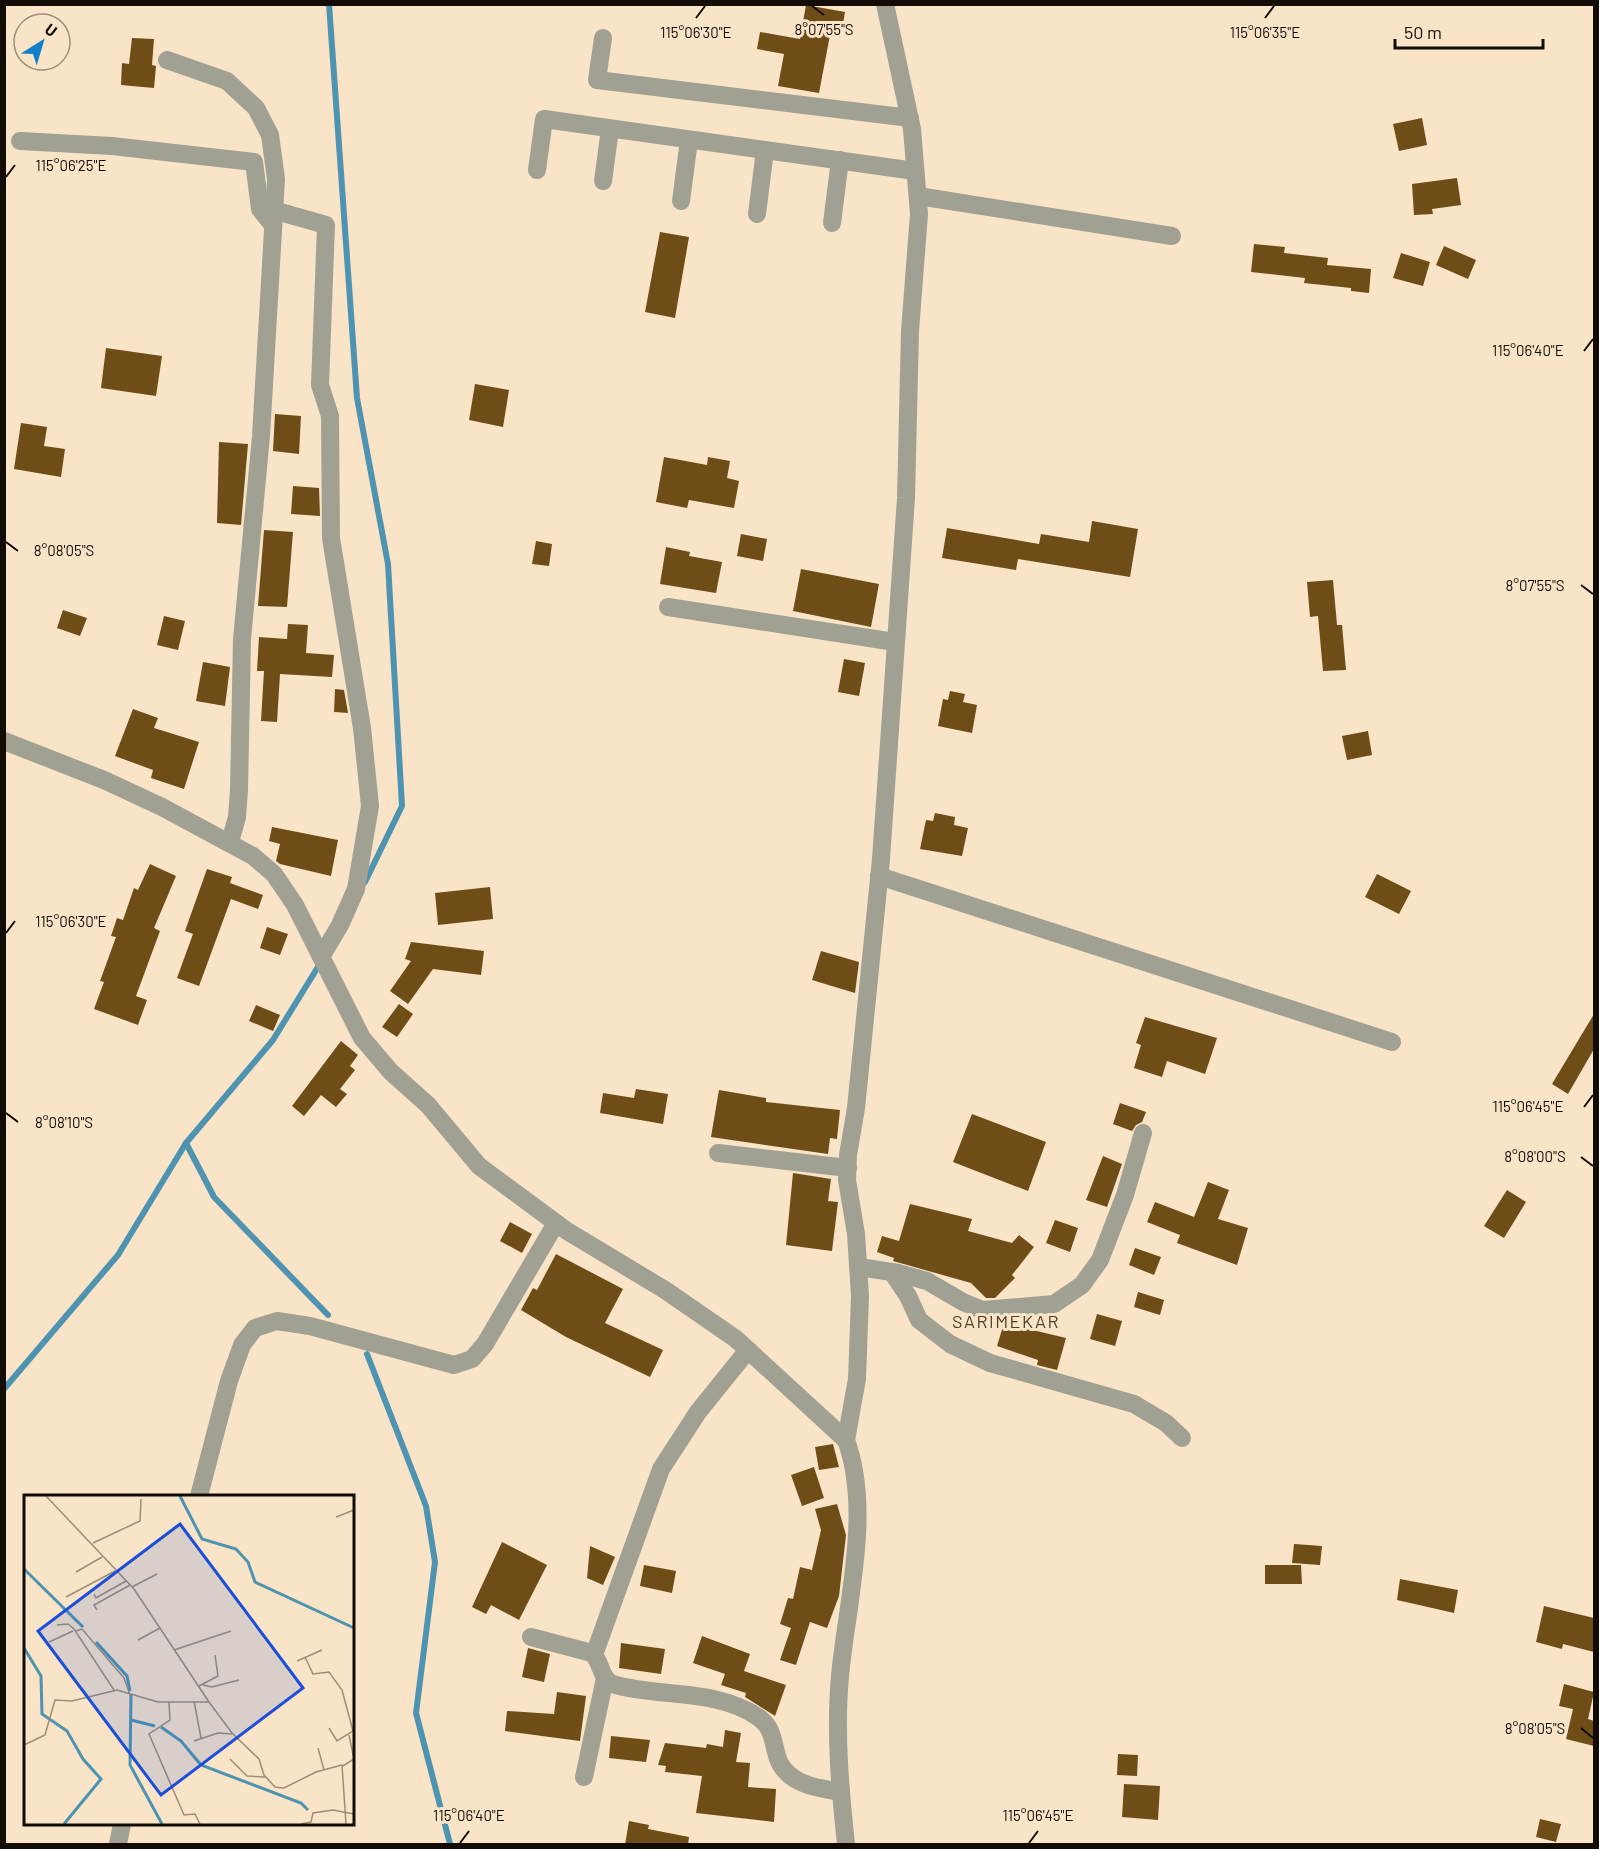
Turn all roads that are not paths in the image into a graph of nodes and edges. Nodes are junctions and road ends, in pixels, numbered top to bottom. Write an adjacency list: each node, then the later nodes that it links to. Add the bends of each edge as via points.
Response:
1 (885, 4): 4 (street)
2 (603, 38): 4 (street, via 597,80)
3 (167, 60): 16 (street, via 227,81 256,108 270,135 276,179)
4 (910, 118): 11 (street)
5 (610, 129): 6 (street); 10 (street, via 544,120); 12 (street)
6 (689, 140): 8 (street); 14 (street)
7 (20, 141): 16 (street, via 123,147 254,162 260,209)
8 (765, 150): 9 (street); 15 (street)
9 (840, 160): 11 (street); 17 (street)
10 (537, 170)
11 (915, 171): 13 (street)
12 (603, 181)
13 (918, 196): 18 (street); 20 (street, via 906,498)
14 (681, 201)
15 (757, 214)
16 (273, 217): 22 (street, via 261,436 240,673 238,799); 24 (street, via 326,225 320,385 330,416 331,538 362,728 369,806 356,889)
17 (832, 223)
18 (1172, 236)
19 (668, 607): 20 (street)
20 (895, 642): 23 (street)
21 (4, 741): 22 (street, via 104,780)
22 (230, 842): 24 (street, via 274,874)
23 (879, 876): 25 (street); 28 (street)
24 (321, 957): 29 (street, via 362,1038 391,1072 428,1105 479,1166)
25 (1392, 1042)
26 (1143, 1133): 31 (street, via 1104,1252 1089,1277 1070,1296 1054,1304 982,1310 927,1281)
27 (718, 1154): 28 (street)
28 (848, 1168): 30 (street)
29 (556, 1223): 32 (street, via 665,1290); 35 (street, via 498,1324 472,1359 454,1365 310,1326 277,1321 255,1328 242,1345 229,1381)
30 (859, 1267): 31 (street); 34 (street, via 857,1379)
31 (892, 1272): 33 (street, via 919,1320 950,1344 1011,1370 1134,1404)
32 (748, 1350): 34 (street); 37 (street, via 698,1412 661,1469)
33 (1182, 1438)
34 (846, 1440): 40 (street, via 853,1459 856,1521 838,1705)
35 (200, 1495)
36 (531, 1637): 37 (street)
37 (594, 1655): 38 (street)
38 (605, 1678): 39 (street); 40 (street, via 617,1685 739,1707 769,1728 778,1761 786,1772 805,1785)
39 (584, 1777)
40 (841, 1792): 43 (street)
41 (122, 1825): 42 (street)
42 (118, 1845)
43 (846, 1845)

